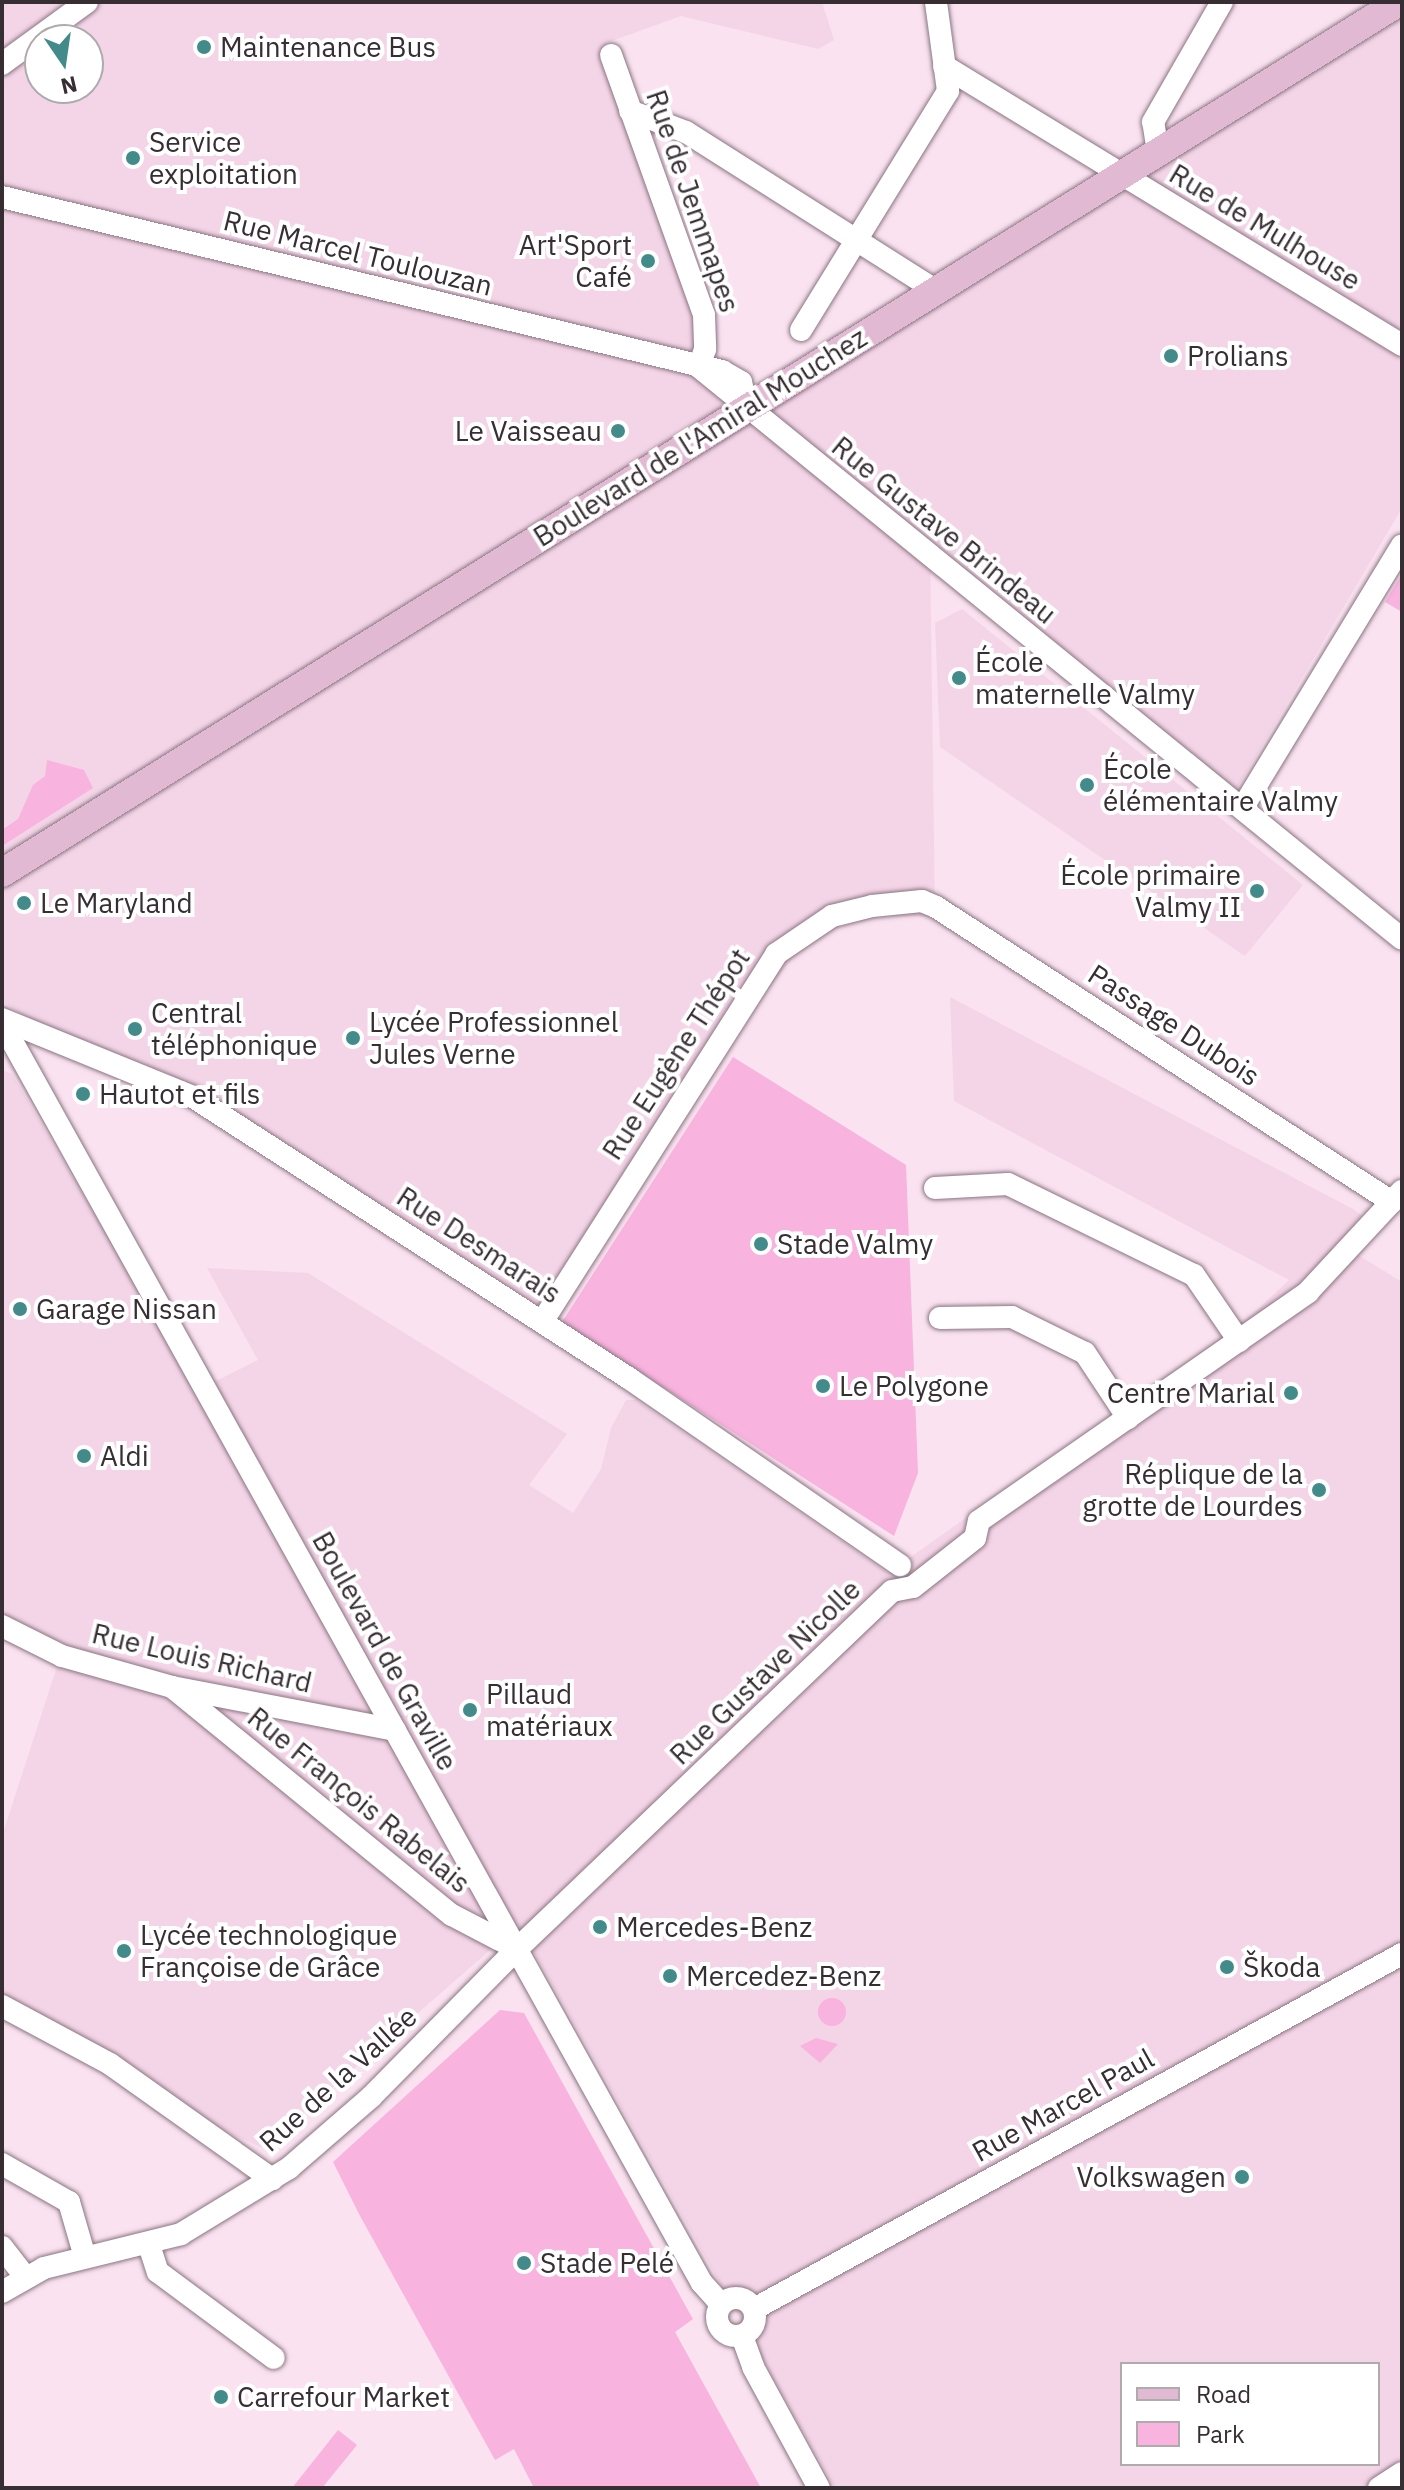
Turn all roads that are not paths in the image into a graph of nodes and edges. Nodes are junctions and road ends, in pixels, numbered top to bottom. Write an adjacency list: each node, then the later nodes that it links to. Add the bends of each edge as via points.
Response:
1 (87, 2): 6 (street)
2 (936, 2): 7 (street)
3 (1222, 2): 9 (street, via 1153,122)
4 (1399, 2): 9 (main road, Boulevard de l'Amiral Mouchez)
5 (611, 55): 8 (street, Rue de Jemmapes)
6 (2, 64)
7 (944, 66): 10 (street, Rue de Mulhouse); 12 (street, via 948,91)
8 (630, 111): 12 (street, via 686,132); 16 (street, Rue de Jemmapes, via 704,315 705,349)
9 (1158, 152): 10 (main road, Boulevard de l'Amiral Mouchez)
10 (1130, 180): 13 (main road, Boulevard de l'Amiral Mouchez); 15 (street, Rue de Mulhouse)
11 (2, 197): 16 (street, Rue Marcel Toulouzan)
12 (856, 239): 13 (street); 14 (street)
13 (935, 290): 17 (main road, Boulevard de l'Amiral Mouchez)
14 (801, 330)
15 (1402, 345)
16 (699, 367): 17 (street, Rue Marcel Toulouzan)
17 (747, 407): 19 (street, Rue Gustave Brindeau); 20 (main road, Boulevard de l'Amiral Mouchez)
18 (1402, 546): 19 (street)
19 (1243, 807): 22 (street, Rue Gustave Brindeau)
20 (2, 873)
21 (922, 901): 25 (street, Passage Dubois); 27 (street, Rue Eugène Thépot, via 832,916 776,954)
22 (1402, 939)
23 (2, 1021): 27 (street, Rue Desmarais, via 193,1097); 33 (street, Boulevard de Graville)
24 (935, 1188): 28 (street, via 1008,1184 1194,1275)
25 (1397, 1196): 28 (street, Rue Gustave Nicolle, via 1308,1292)
26 (940, 1318): 29 (street, via 1012,1317 1085,1353)
27 (542, 1322): 30 (street, Rue Desmarais)
28 (1239, 1341): 29 (street, Rue Gustave Nicolle)
29 (1128, 1418): 34 (street, Rue Gustave Nicolle, via 979,1521 975,1538 913,1587 887,1596)
30 (900, 1565)
31 (2, 1626): 32 (street, Rue Louis Richard, via 62,1656)
32 (172, 1687): 33 (street, Rue Louis Richard); 34 (street, Rue François Rabelais, via 452,1915)
33 (395, 1730): 34 (street, Boulevard de Graville)
34 (517, 1949): 38 (street, Rue de la Vallée, via 371,2097); 44 (street, Boulevard de Graville, via 702,2283)
35 (1402, 1954): 45 (street, Rue Marcel Paul)
36 (2, 2006): 38 (street, via 110,2064)
37 (2, 2164): 41 (street, via 69,2202)
38 (272, 2179): 39 (street, Rue de la Vallée, via 181,2234)
39 (149, 2245): 41 (street, Rue de la Vallée); 47 (street, via 158,2272)
40 (2, 2247): 42 (street)
41 (85, 2257): 42 (street, Rue de la Vallée)
42 (25, 2276): 43 (street, Rue de la Vallée)
43 (2, 2292)
44 (721, 2304): 45 (street, via 739,2298); 46 (street, via 716,2316 720,2328 729,2336)
45 (754, 2309): 46 (street, via 755,2322)
46 (742, 2336): 49 (street, via 753,2367)
47 (274, 2358)
48 (1402, 2473): 50 (street)
49 (819, 2488)
50 (1379, 2488)

